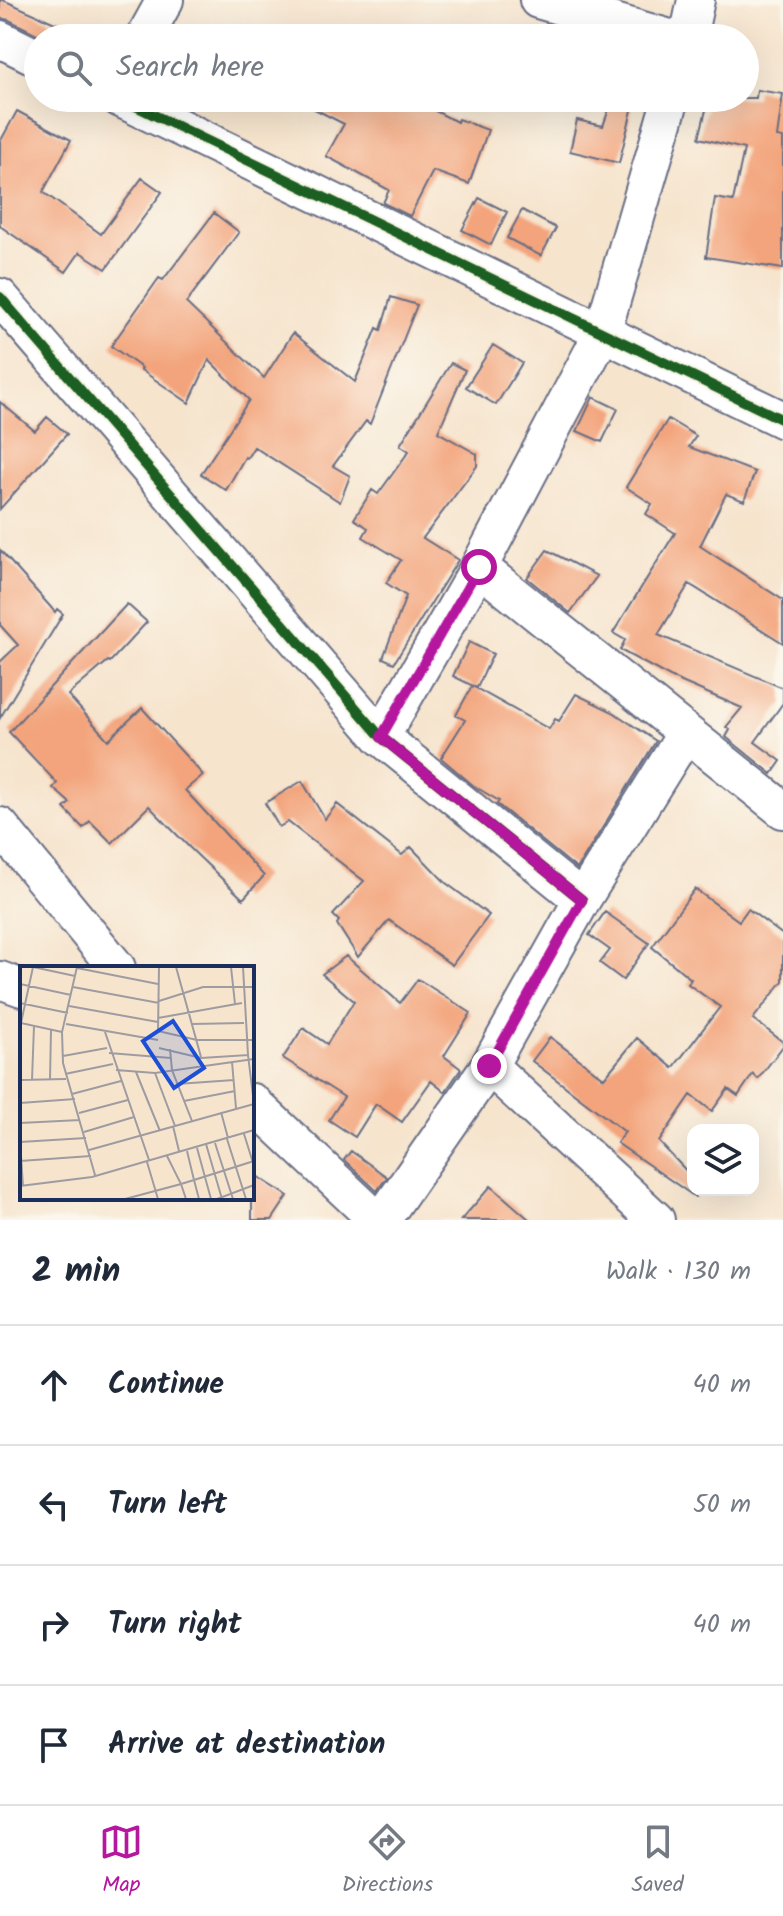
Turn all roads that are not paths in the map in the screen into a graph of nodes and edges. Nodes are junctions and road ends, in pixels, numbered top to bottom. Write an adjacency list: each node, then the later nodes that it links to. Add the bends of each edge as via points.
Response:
1 (165, 0): 4 (street)
2 (538, 0): 5 (street)
3 (696, 0): 6 (street)
4 (152, 24)
5 (621, 24)
6 (691, 24)
7 (0, 39): 8 (street)
8 (24, 51)
9 (148, 112): 12 (street)
10 (667, 112): 12 (street)
11 (0, 297): 16 (street)
12 (602, 334): 13 (street); 14 (street)
13 (783, 420)
14 (479, 567): 15 (street); 16 (street)
15 (686, 733): 17 (street); 19 (street)
16 (381, 737): 19 (street)
17 (783, 810)
18 (0, 826): 20 (street)
19 (582, 900): 23 (street)
20 (115, 966)
21 (0, 980): 22 (street)
22 (20, 987)
23 (489, 1066): 25 (street); 26 (street)
24 (254, 1104): 25 (street)
25 (379, 1220)
26 (656, 1220)

